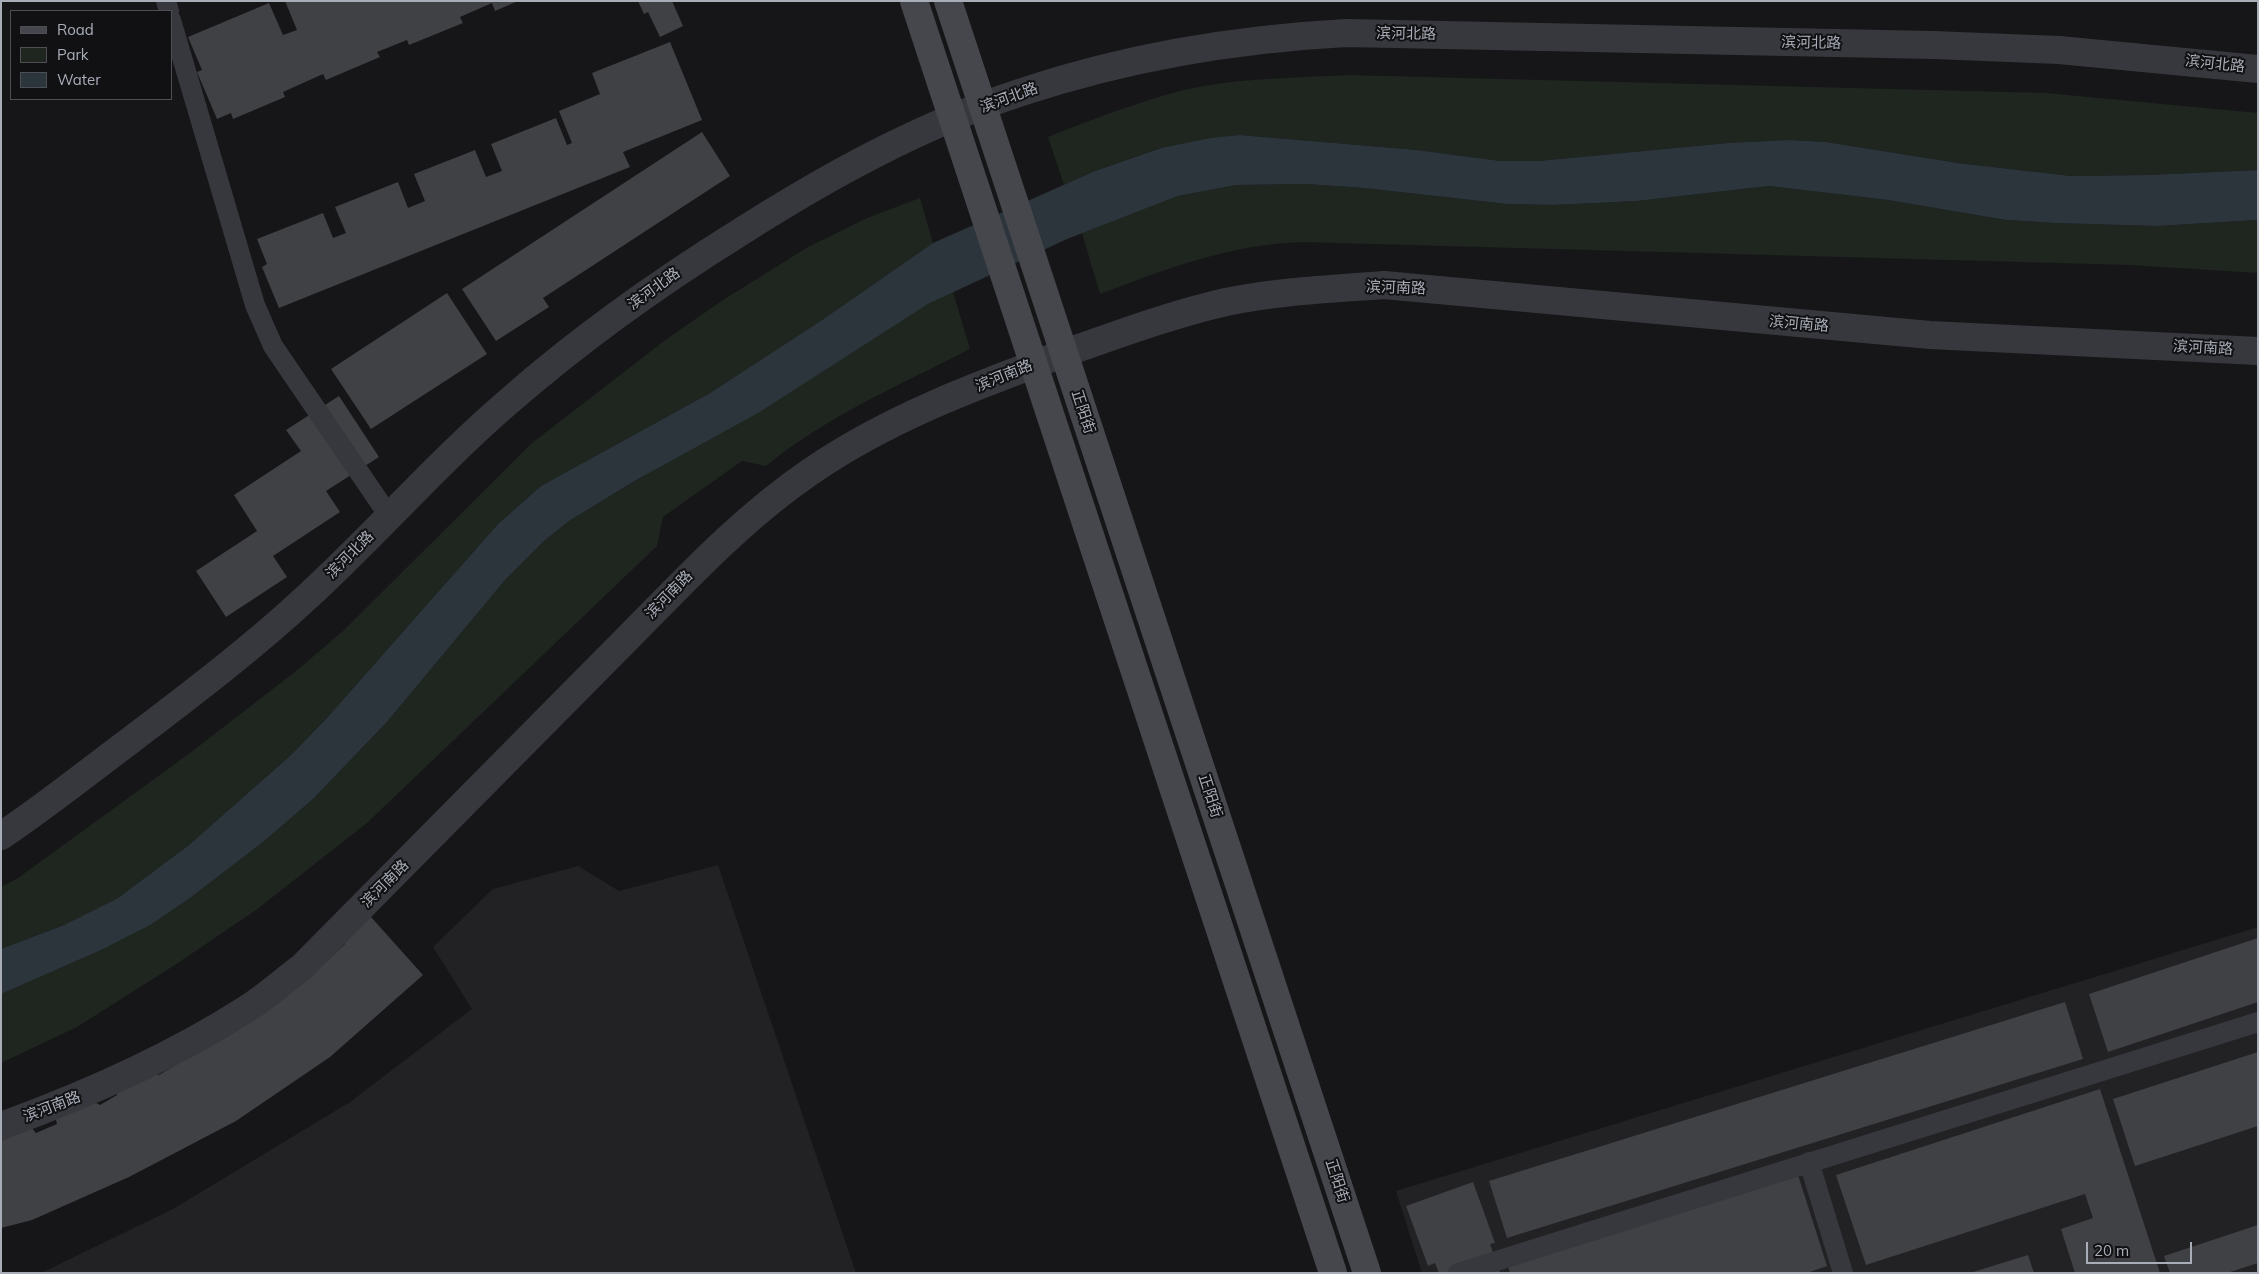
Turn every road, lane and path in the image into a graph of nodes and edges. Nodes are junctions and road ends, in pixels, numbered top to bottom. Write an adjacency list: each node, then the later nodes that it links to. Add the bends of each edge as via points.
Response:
1 (914, 1): 6 (main road)
2 (948, 1): 5 (main road, 正阳街)
3 (172, 23): 10 (lane, via 255,305 273,346)
4 (2258, 69): 5 (street, 滨河北路, via 2059,50 1933,45 1346,33 1222,44 1147,58 1062,79)
5 (983, 107): 6 (street, 滨河北路); 8 (main road, 正阳街)
6 (952, 118): 9 (main road); 10 (street, 滨河北路, via 794,197 678,271 508,401)
7 (2258, 350): 8 (street, 滨河南路, via 1930,335 1384,285 1226,302 1120,333)
8 (1064, 354): 9 (street, 滨河南路); 16 (main road, 正阳街)
9 (1034, 364): 13 (street, 滨河南路, via 874,434 812,470 755,512 702,560 302,967 246,1010 160,1059 77,1098); 15 (main road)
10 (389, 516): 11 (street, 滨河北路, via 263,636)
11 (1, 836)
12 (2258, 1022): 14 (lane)
13 (1, 1126)
14 (1809, 1162): 17 (lane); 18 (lane)
15 (1333, 1273)
16 (1367, 1273)
17 (1458, 1273)
18 (1843, 1273)

